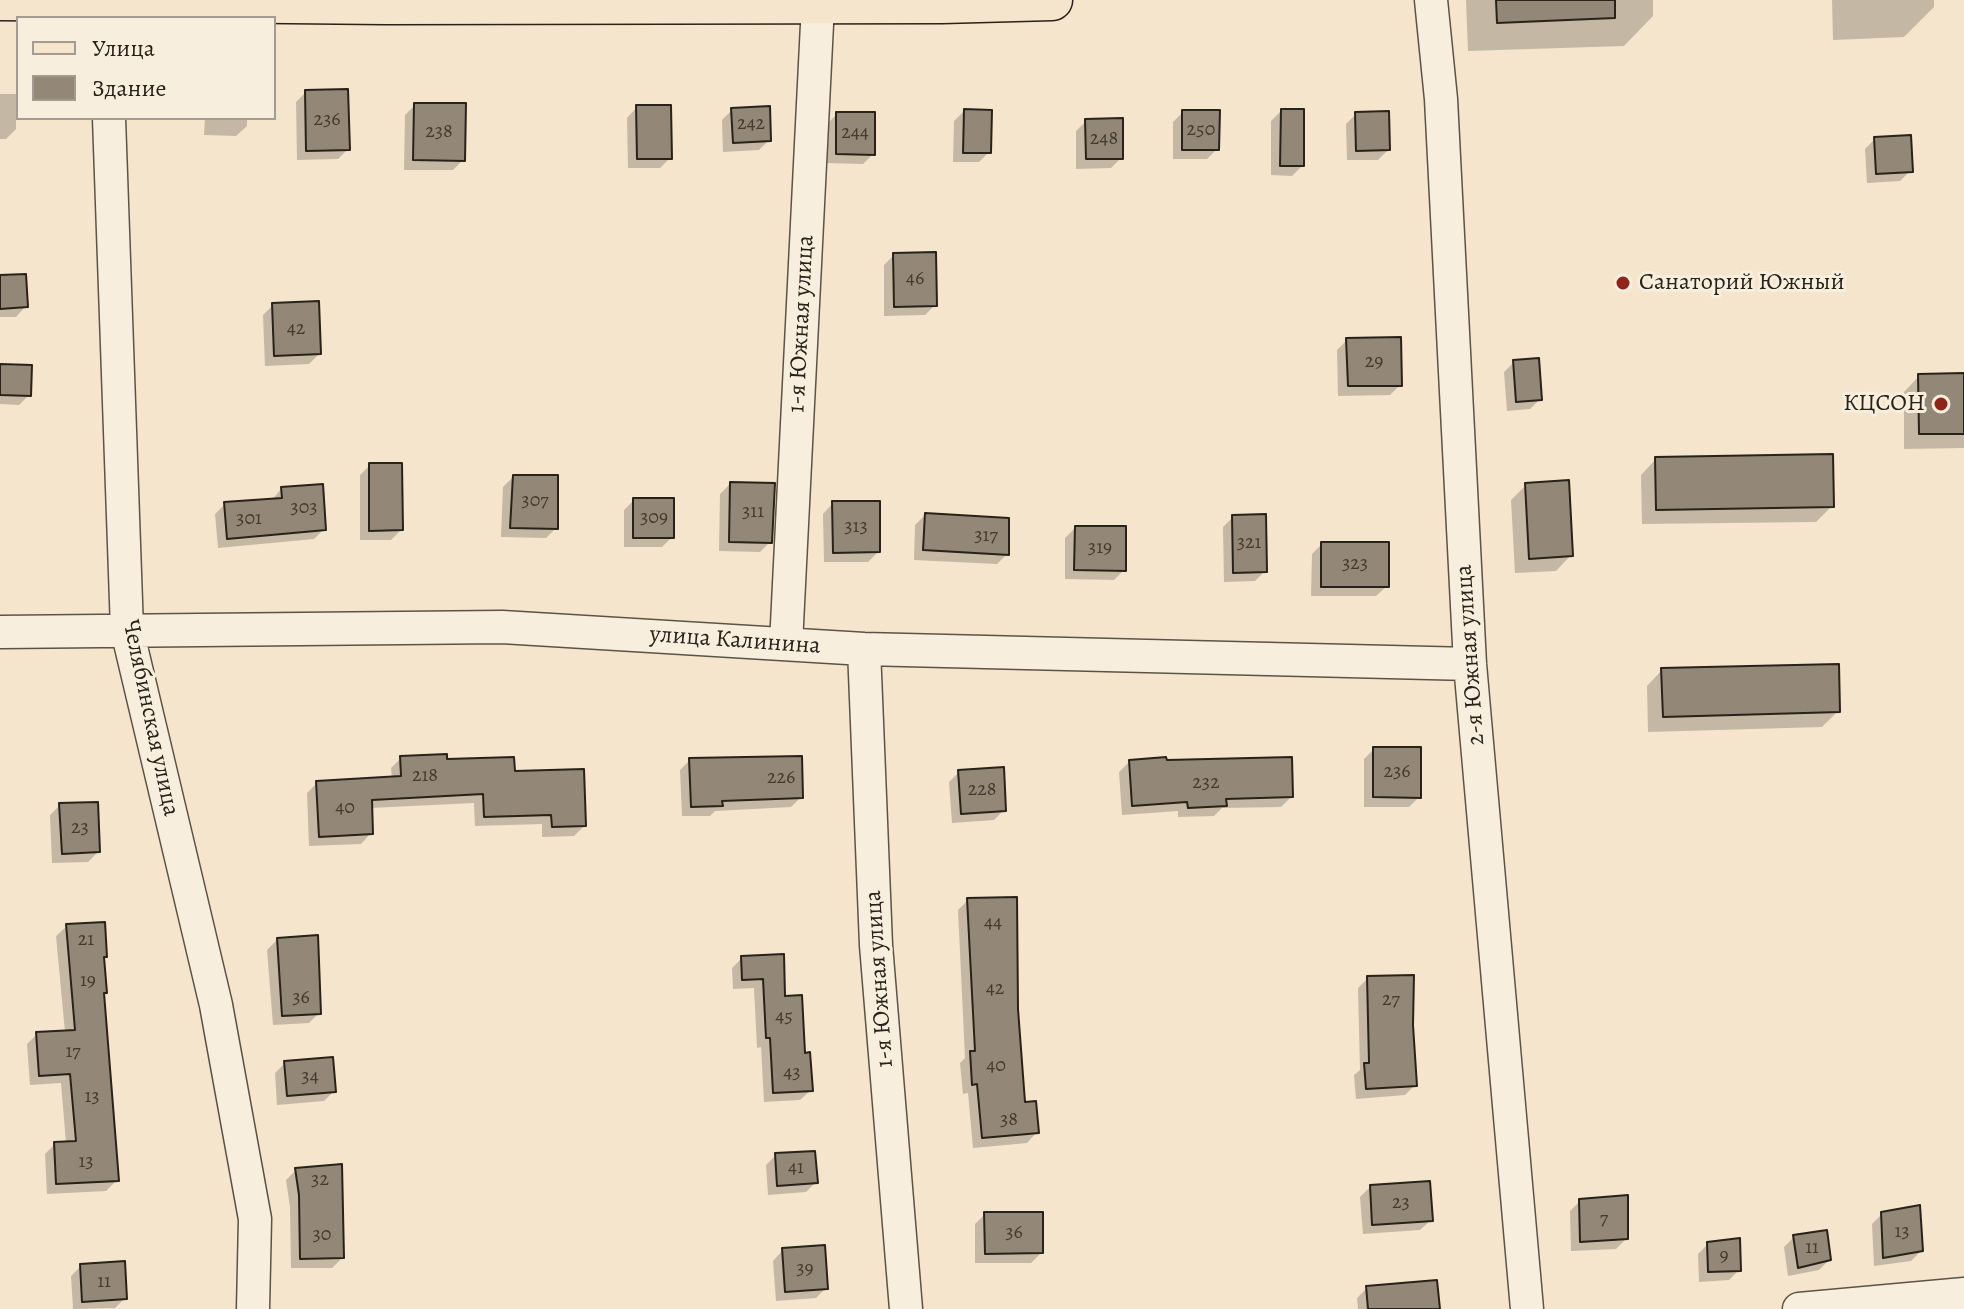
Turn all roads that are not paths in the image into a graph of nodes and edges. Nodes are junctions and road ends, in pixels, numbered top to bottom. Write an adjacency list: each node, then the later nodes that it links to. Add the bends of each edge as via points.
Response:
1 (0, 0): 5 (main road)
2 (1052, 0): 4 (main road)
3 (1431, 0): 11 (street, 2-я Южная улица, via 1441,99)
4 (838, 2): 5 (main road); 9 (street, 1-я Южная улица)
5 (92, 7)
6 (109, 120): 7 (street, Челябинская улица)
7 (127, 630): 8 (street, улица Калинина); 9 (street, улица Калинина, via 502,627); 13 (street, Челябинская улица, via 216,1005 255,1219)
8 (0, 632)
9 (786, 644): 10 (street, улица Калинина)
10 (864, 649): 11 (street, улица Калинина); 14 (street, 1-я Южная улица, via 876,945)
11 (1470, 664): 15 (street, 2-я Южная улица)
12 (1964, 1294): 16 (street)
13 (253, 1309)
14 (906, 1309)
15 (1527, 1309)
16 (1799, 1309)

